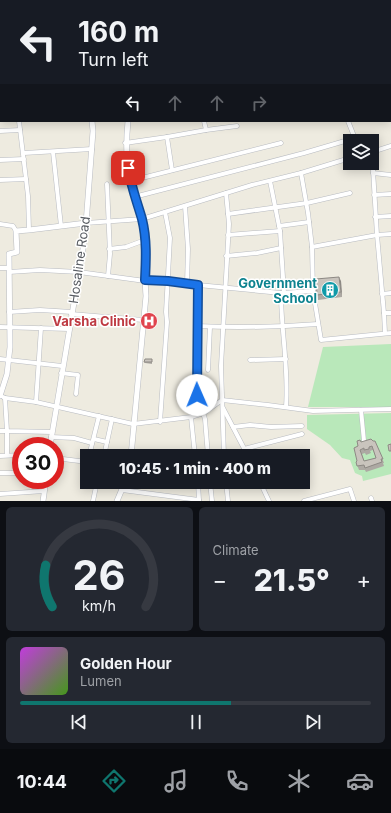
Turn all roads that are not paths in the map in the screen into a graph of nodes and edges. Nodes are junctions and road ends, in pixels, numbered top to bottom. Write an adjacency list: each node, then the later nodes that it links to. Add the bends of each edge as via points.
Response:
1 (19, 122): 7 (street)
2 (92, 122): 16 (street, Hosaline Road)
3 (128, 122): 12 (street)
4 (204, 122): 8 (street)
5 (348, 122): 10 (street)
6 (237, 126): 8 (street)
7 (20, 130): 9 (street); 19 (street)
8 (206, 130): 11 (street)
9 (0, 131)
10 (353, 134)
11 (167, 137): 12 (street); 23 (street)
12 (126, 143): 31 (street)
13 (343, 143): 37 (street)
14 (281, 144): 23 (street)
15 (391, 146): 17 (street)
16 (92, 149): 18 (street); 48 (street, Hosaline Road)
17 (379, 150)
18 (53, 152): 19 (street); 50 (street)
19 (24, 153): 20 (street)
20 (24, 159): 21 (street); 28 (street)
21 (0, 160)
22 (343, 160): 25 (street)
23 (172, 170): 31 (street)
24 (373, 170): 26 (street)
25 (301, 173): 30 (street); 38 (street)
26 (373, 173): 27 (street); 36 (street)
27 (391, 175)
28 (26, 179): 29 (street); 52 (street)
29 (0, 180)
30 (270, 180): 33 (street); 40 (street)
31 (130, 181): 37 (street)
32 (107, 184): 46 (street)
33 (226, 193): 39 (street); 42 (street)
34 (350, 193): 38 (street)
35 (391, 194): 36 (street)
36 (374, 195): 44 (street)
37 (134, 197): 45 (street)
38 (307, 203): 40 (street); 47 (street)
39 (185, 206): 41 (street); 68 (street)
40 (276, 208): 42 (street); 51 (street)
41 (166, 212): 45 (street); 67 (street, via 170,238)
42 (228, 214): 55 (street)
43 (391, 216): 44 (street)
44 (376, 217): 56 (street)
45 (142, 219): 46 (street); 57 (street)
46 (108, 221): 48 (street); 60 (street)
47 (309, 222): 51 (street); 58 (street)
48 (86, 223): 50 (street); 64 (street, Hosaline Road)
49 (0, 224): 53 (street, via 13,226)
50 (61, 226): 52 (street)
51 (279, 229): 55 (street); 59 (street)
52 (29, 230): 53 (street)
53 (16, 231): 63 (street, via 17,252 9,254)
54 (391, 234): 56 (street)
55 (228, 235): 61 (street)
56 (377, 235): 58 (street); 74 (street)
57 (145, 240): 60 (street, via 126,247); 66 (street)
58 (312, 247): 71 (street)
59 (281, 248): 61 (street); 72 (street)
60 (109, 249): 65 (street)
61 (226, 256): 70 (street)
62 (0, 268): 63 (street)
63 (9, 270): 64 (street); 75 (street)
64 (79, 272): 65 (street); 76 (street, Hosaline Road)
65 (108, 276): 66 (street)
66 (145, 280): 67 (street); 79 (street)
67 (168, 281): 68 (street); 112 (street)
68 (187, 284): 69 (street)
69 (198, 285): 70 (street); 81 (street)
70 (224, 287): 72 (street); 87 (street)
71 (313, 291): 72 (street); 80 (street)
72 (283, 293): 82 (street)
73 (391, 293): 74 (street)
74 (382, 294): 77 (street)
75 (10, 312): 76 (street, via 40,310); 84 (street)
76 (72, 313): 79 (street); 88 (street, Hosaline Road)
77 (384, 313): 78 (street); 89 (street)
78 (391, 313)
79 (143, 320): 113 (street)
80 (318, 324): 82 (street); 89 (street, via 321,340)
81 (197, 326): 85 (street); 108 (street, via 197,395)
82 (283, 326): 87 (street); 92 (street)
83 (0, 327): 84 (street)
84 (10, 327): 86 (street); 94 (street)
85 (210, 327): 87 (street); 97 (street)
86 (41, 328): 88 (street); 95 (street)
87 (223, 328): 101 (street)
88 (69, 329): 96 (street, Hosaline Road)
89 (385, 333): 90 (street)
90 (391, 333)
91 (0, 359): 94 (street)
92 (286, 359): 93 (street); 105 (street)
93 (250, 360)
94 (9, 361): 95 (street); 100 (street)
95 (39, 363): 96 (street); 102 (street)
96 (62, 366): 98 (street, Hosaline Road)
97 (208, 370)
98 (61, 372): 99 (street, via 78,376); 103 (street, Hosaline Road)
99 (76, 394)
100 (2, 396): 102 (street); 116 (street)
101 (222, 400): 104 (street); 105 (street); 108 (street)
102 (36, 402): 103 (street)
103 (56, 407): 109 (street); 119 (street, Hosaline Road)
104 (223, 407): 115 (street); 128 (street)
105 (286, 407): 106 (street, via 313,411)
106 (360, 410): 107 (street); 121 (street)
107 (391, 410)
108 (204, 413): 110 (street); 127 (street)
109 (99, 416): 111 (street); 120 (street)
110 (191, 417): 112 (street); 126 (street)
111 (112, 419): 113 (street); 122 (street)
112 (160, 422): 113 (street)
113 (133, 424): 125 (street)
114 (302, 426): 115 (street)
115 (233, 427): 129 (street)
116 (6, 431): 117 (street); 119 (street); 130 (street)
117 (0, 432)
118 (302, 434): 129 (street)
119 (51, 435): 120 (street)
120 (93, 441): 122 (street); 123 (street)
121 (364, 441)
122 (107, 442): 124 (street)
123 (91, 449)
124 (106, 449)
125 (131, 449)
126 (194, 449)
127 (207, 449)
128 (223, 449)
129 (244, 449)
130 (7, 455): 131 (street); 132 (street)
131 (12, 455)
132 (0, 456)
133 (64, 459): 134 (street)
134 (80, 461)
135 (0, 473): 136 (street)
136 (12, 473)
137 (96, 489): 148 (street)
138 (198, 489): 146 (street)
139 (211, 489): 150 (street)
140 (227, 489): 151 (street)
141 (263, 489): 152 (street)
142 (122, 490): 146 (street); 149 (street)
143 (44, 491): 144 (street); 147 (street)
144 (0, 494)
145 (326, 495): 153 (street); 154 (street); 155 (street, via 350,489)
146 (199, 500)
147 (43, 501)
148 (93, 501)
149 (117, 501)
150 (212, 501)
151 (228, 501)
152 (269, 501)
153 (304, 501)
154 (327, 501)
155 (354, 501)

